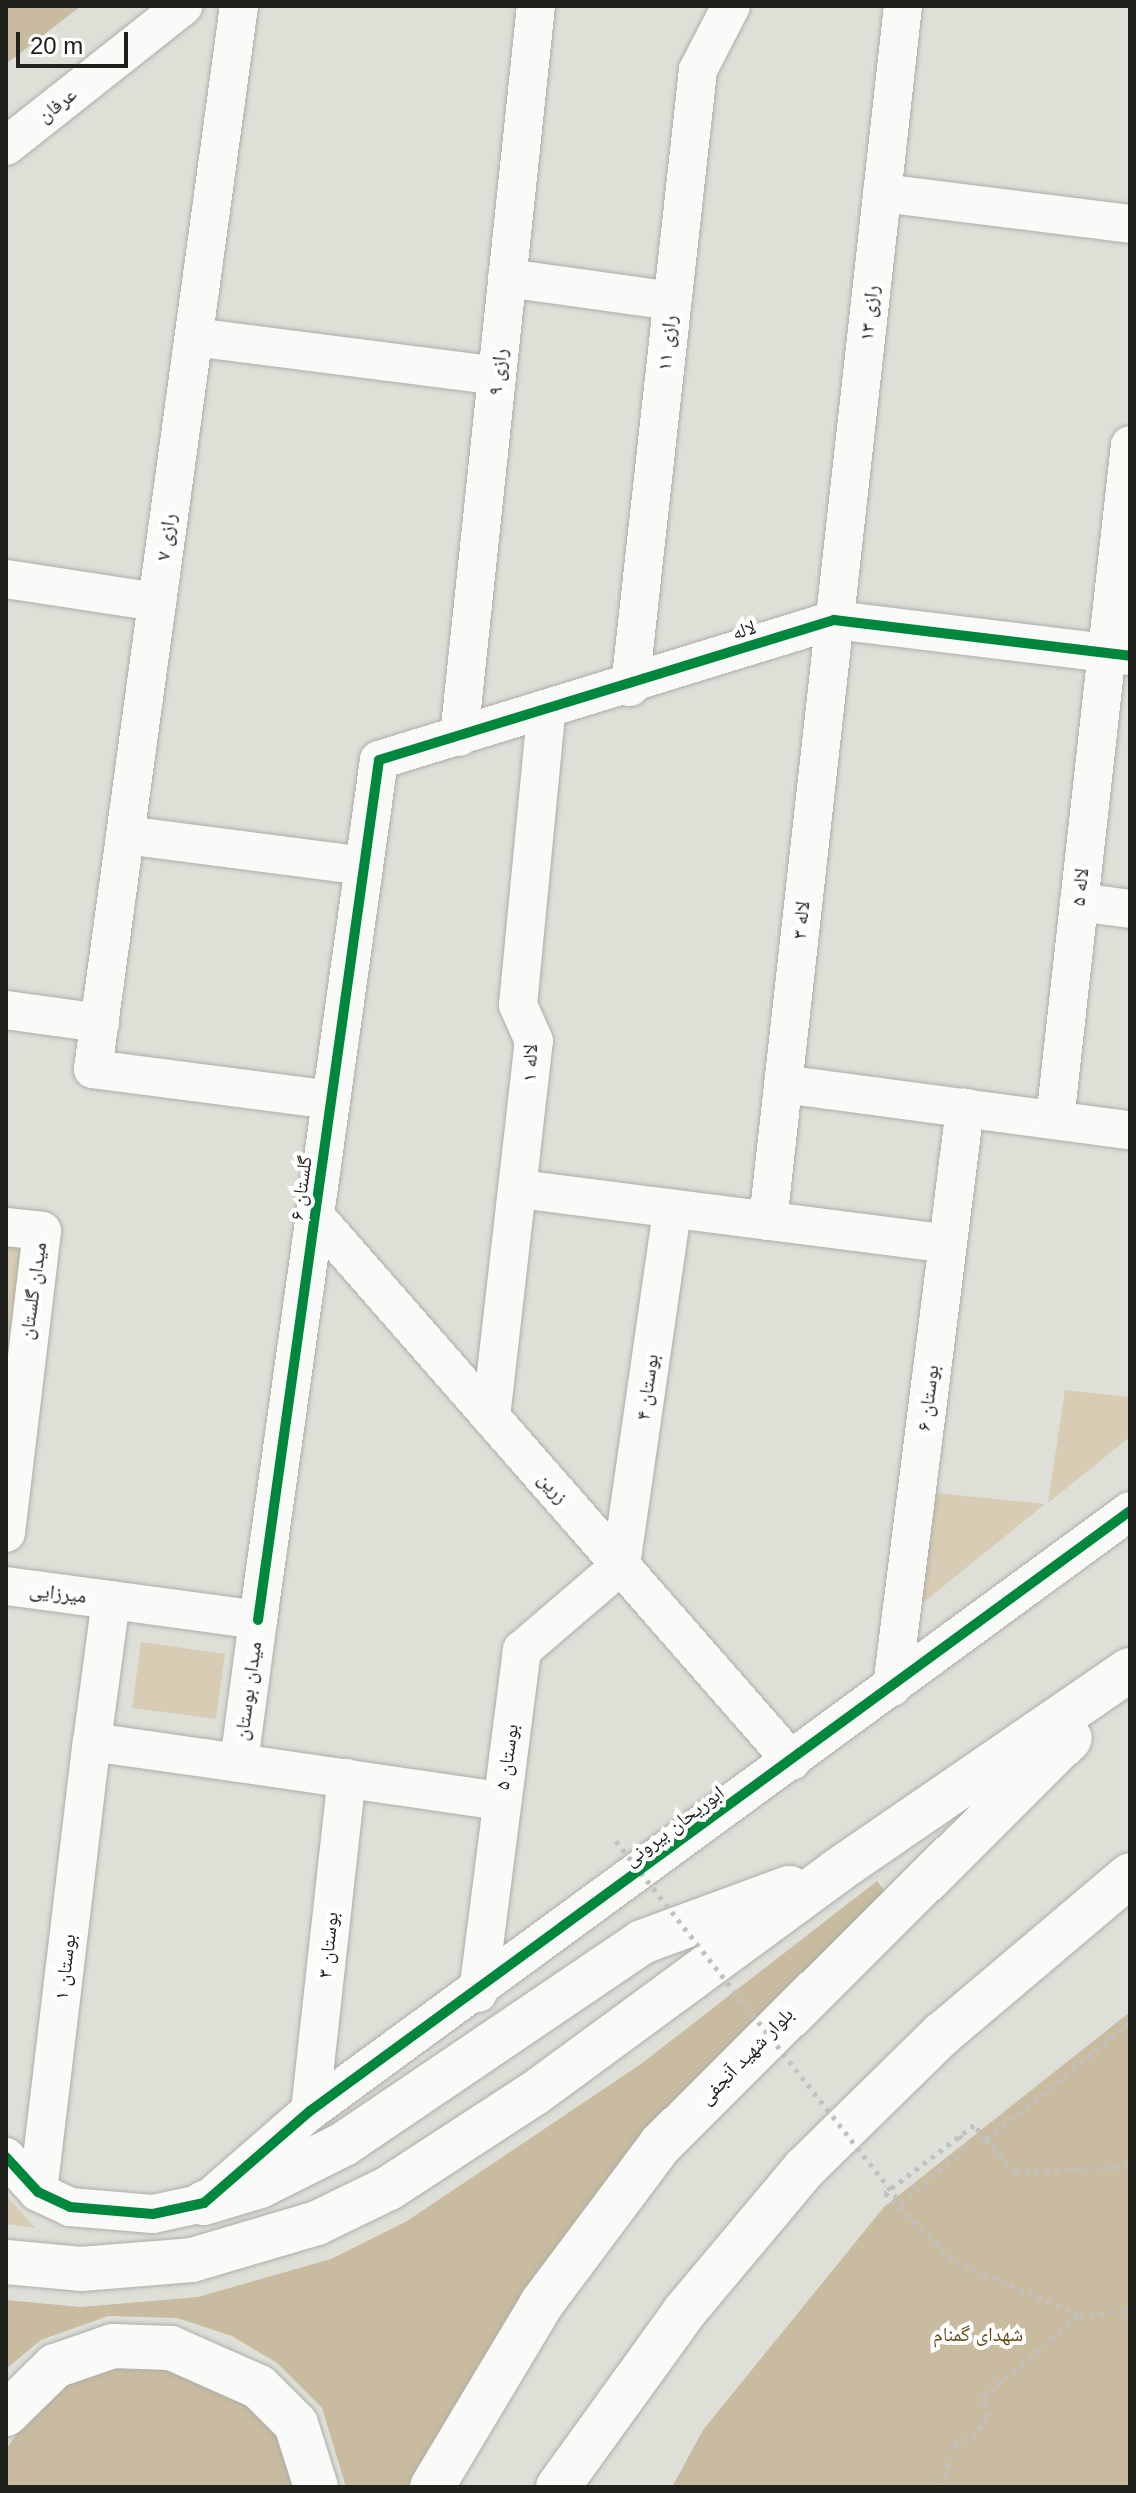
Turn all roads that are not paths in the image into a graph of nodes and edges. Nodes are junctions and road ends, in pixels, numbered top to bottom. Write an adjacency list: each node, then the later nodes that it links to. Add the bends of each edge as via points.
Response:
1 (183, 6): 6 (street, عرفان)
2 (239, 6): 11 (street, رازی ۷)
3 (536, 6): 9 (street, رازی ۹)
4 (731, 6): 10 (street, رازی ۱۱, via 698,70)
5 (903, 6): 7 (street, رازی ۱۳)
6 (6, 146)
7 (882, 193): 8 (street); 16 (street, رازی ۱۳)
8 (1130, 224)
9 (507, 278): 10 (street); 12 (street, رازی ۹)
10 (672, 301): 18 (street, رازی ۱۱)
11 (194, 337): 12 (street); 15 (street, رازی ۷)
12 (497, 376): 20 (street, رازی ۹)
13 (1130, 445): 17 (street, لاله ۵)
14 (6, 579): 15 (street)
15 (157, 602): 22 (street, رازی ۷)
16 (834, 620): 17 (street, لاله); 18 (street, لاله); 28 (street, لاله ۳)
17 (1118, 654): 24 (street, لاله ۵)
18 (630, 687): 19 (street, لاله)
19 (546, 712): 20 (street, لاله); 33 (street, لاله ۱, via 518,1005 534,1041)
20 (459, 737): 21 (street, لاله)
21 (379, 760): 23 (street, گلستان ۶)
22 (126, 835): 23 (street); 27 (street, رازی ۷)
23 (364, 866): 29 (street, گلستان ۶)
24 (1079, 902): 25 (street); 31 (street, لاله ۵)
25 (1130, 909)
26 (6, 1010): 27 (street)
27 (100, 1023): 29 (street, رازی ۷, via 93,1069)
28 (783, 1084): 30 (street); 36 (street, لاله ۳)
29 (331, 1100): 35 (street, گلستان ۶)
30 (965, 1108): 31 (street); 38 (street, بوستان ۶)
31 (1055, 1120): 32 (street)
32 (1130, 1130)
33 (520, 1189): 34 (street); 40 (street, لاله ۱)
34 (672, 1209): 36 (street); 43 (street, بوستان ۴)
35 (315, 1216): 40 (street, زرین); 46 (street, گلستان ۶)
36 (768, 1221): 38 (street)
37 (6, 1227): 39 (street, میدان گلستان, via 42,1231)
38 (947, 1244): 49 (street, بوستان ۶)
39 (14, 1372): 42 (street)
40 (491, 1417): 43 (street, زرین)
41 (1130, 1511): 49 (street, ابوریحان بیرونی)
42 (6, 1533)
43 (621, 1565): 51 (street, زرین); 54 (street, بوستان ۵, via 522,1650)
44 (6, 1586): 45 (street, میرزایی)
45 (111, 1600): 46 (street, میدان بوستان); 50 (street)
46 (258, 1620): 52 (street, میدان بوستان)
47 (1130, 1670): 55 (main road)
48 (1130, 1682): 66 (main road, بلوار شهید آنجفی, via 947,1854 661,2144 542,2303)
49 (892, 1687): 51 (street, ابوریحان بیرونی)
50 (92, 1742): 52 (street, میدان بوستان); 60 (street, بوستان ۱)
51 (792, 1761): 57 (street, ابوریحان بیرونی)
52 (239, 1763): 53 (street)
53 (347, 1778): 54 (street); 58 (street, بوستان ۳)
54 (501, 1801): 57 (street, بوستان ۵)
55 (837, 1871): 61 (main road, via 642,1942 344,2144 260,2186); 62 (main road, via 458,2145 317,2223 192,2260 81,2269)
56 (1130, 1875): 63 (main road, via 942,2034 805,2168)
57 (478, 1993): 58 (street, ابوریحان بیرونی)
58 (310, 2111): 61 (street, ابوریحان بیرونی)
59 (6, 2157): 60 (street)
60 (38, 2192): 61 (street, via 104,2214)
61 (204, 2203)
62 (6, 2262)
63 (611, 2408): 67 (main road); 68 (main road)
64 (6, 2414): 65 (main road, via 55,2366 113,2346 171,2348 259,2387 296,2424)
65 (316, 2487)
66 (432, 2487)
67 (558, 2487)
68 (583, 2487)

